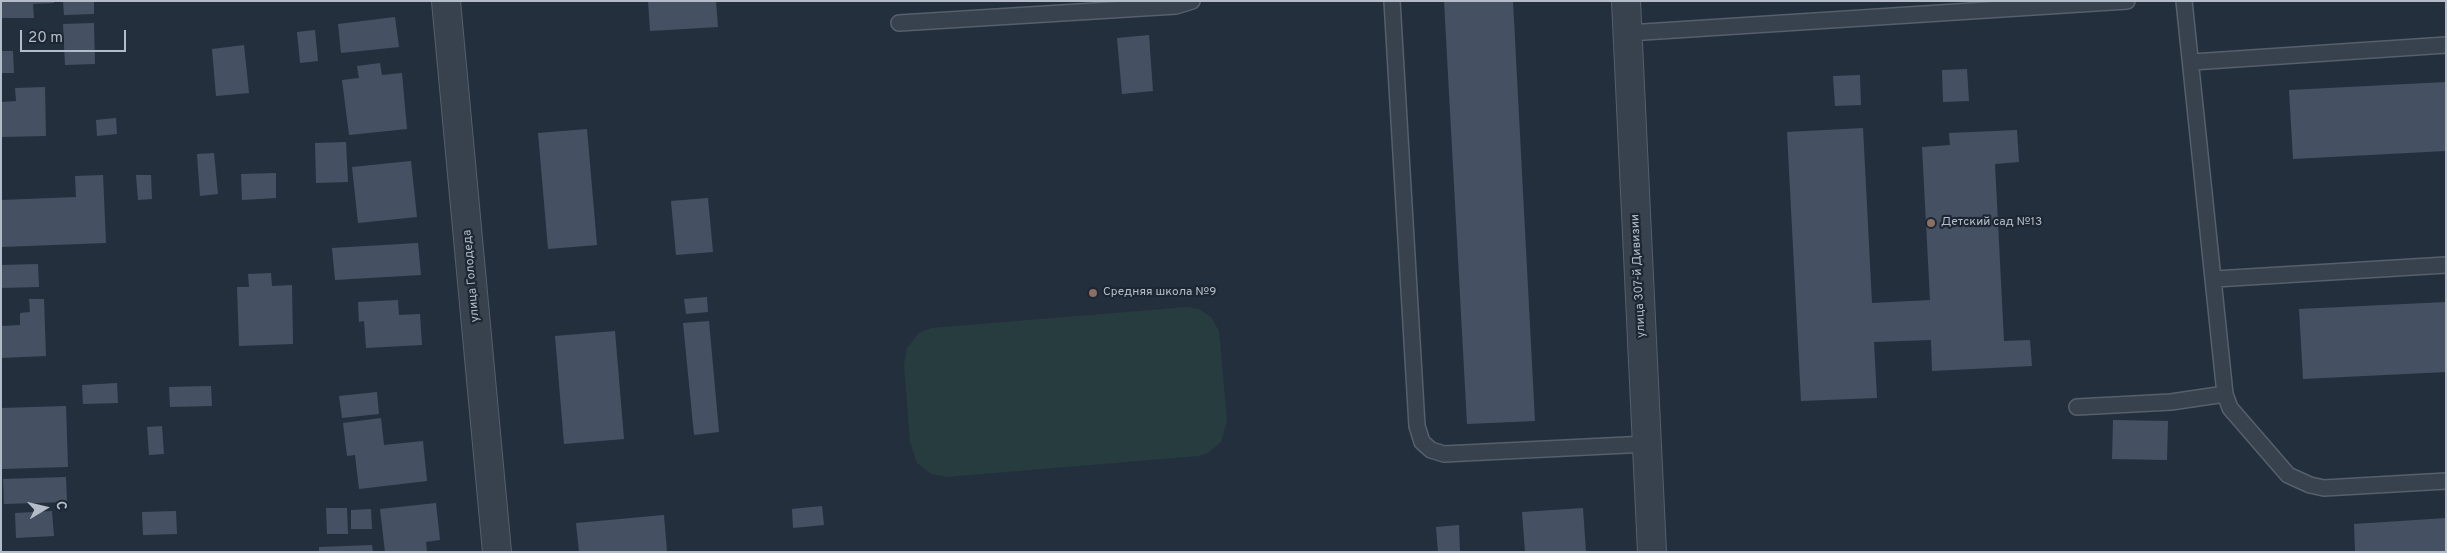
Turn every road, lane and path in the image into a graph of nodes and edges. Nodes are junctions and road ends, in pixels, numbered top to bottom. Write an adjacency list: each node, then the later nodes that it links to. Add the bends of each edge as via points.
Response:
1 (446, 1): 17 (street, улица Голодеда)
2 (1192, 1): 7 (lane, via 1176,6)
3 (1392, 1): 15 (lane, via 1417,426 1422,442 1431,450 1444,454)
4 (1626, 1): 8 (street, улица 307-й Дивизии)
5 (2127, 1): 8 (lane)
6 (2184, 1): 10 (lane)
7 (899, 23)
8 (1628, 32): 15 (street, улица 307-й Дивизии)
9 (2446, 45): 10 (lane)
10 (2192, 62): 12 (lane)
11 (2446, 265): 12 (lane)
12 (2215, 278): 13 (lane)
13 (2226, 394): 14 (lane, via 2171,402); 16 (lane, via 2239,421 2288,475 2310,485 2324,488)
14 (2077, 407)
15 (1647, 444): 18 (street, улица 307-й Дивизии)
16 (2446, 481)
17 (497, 552)
18 (1652, 552)

